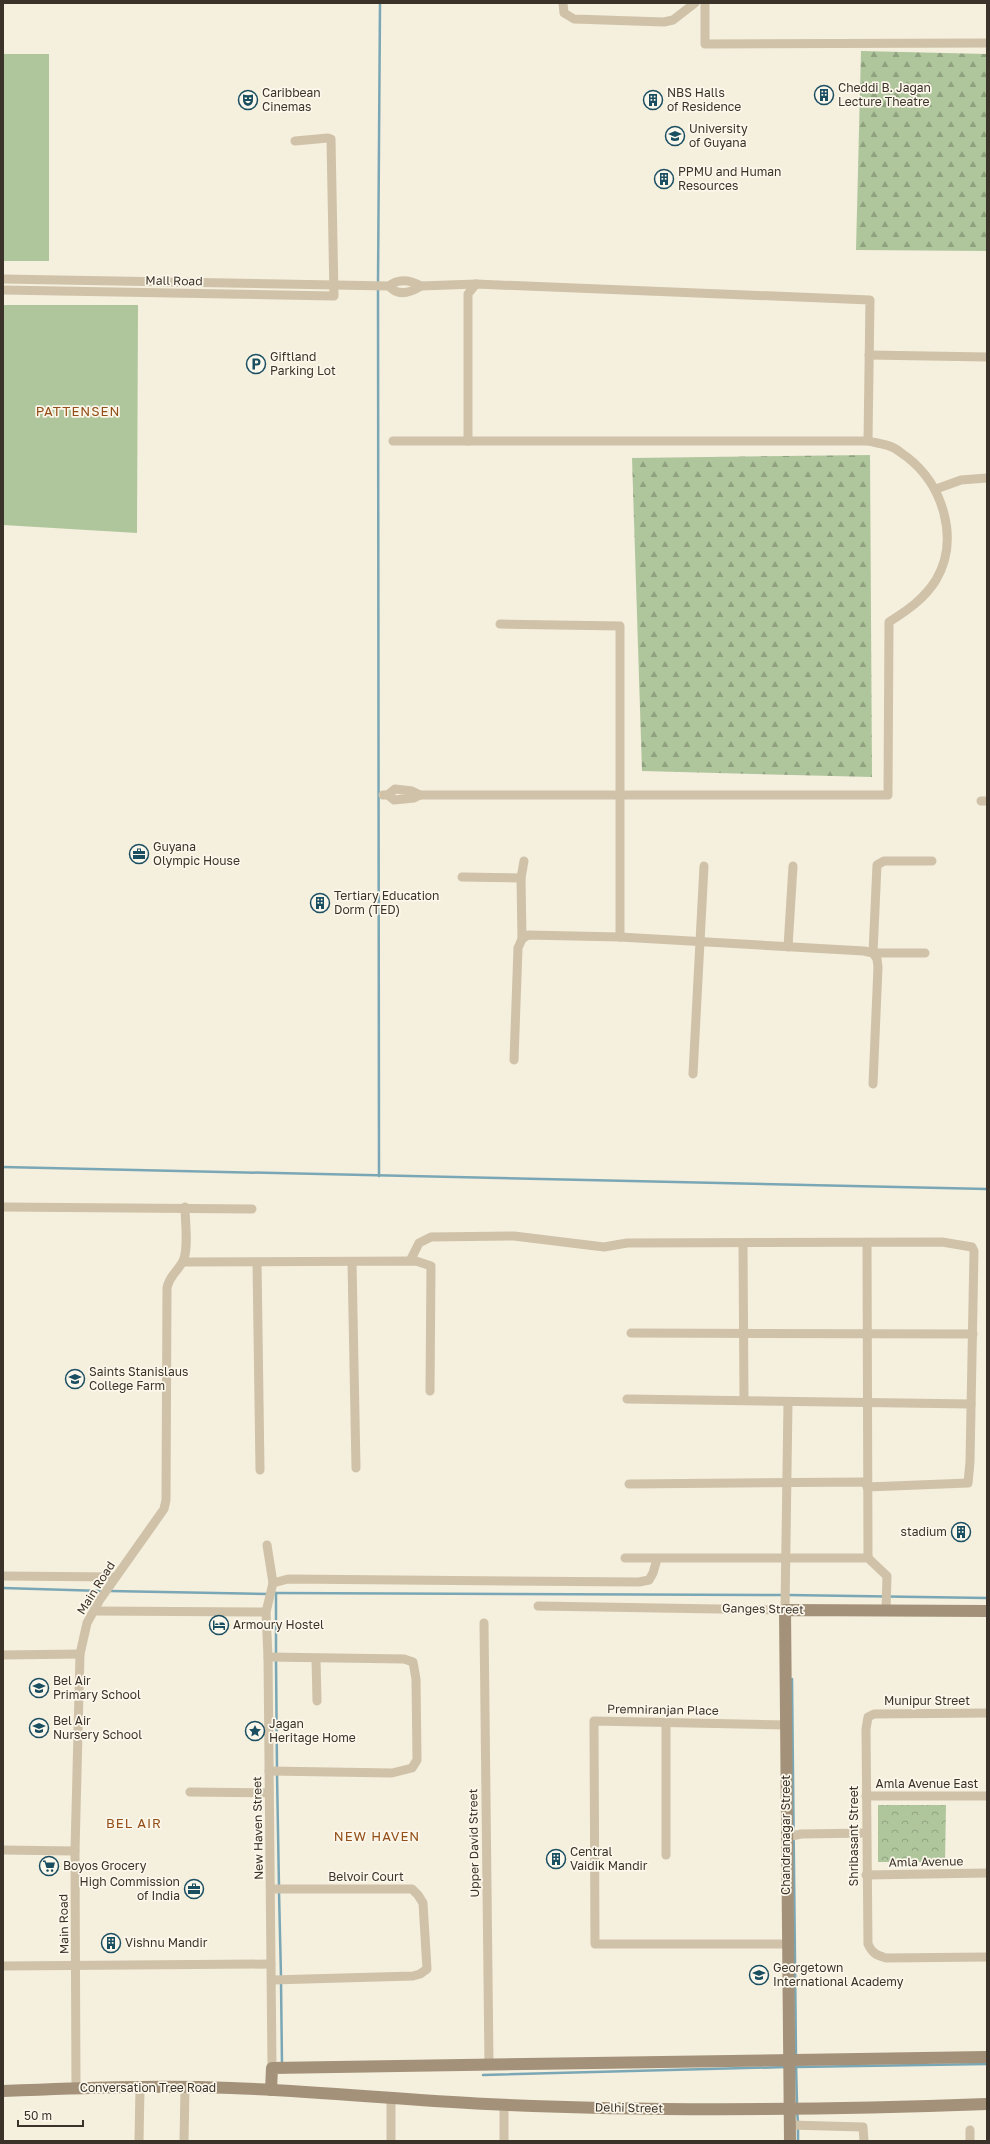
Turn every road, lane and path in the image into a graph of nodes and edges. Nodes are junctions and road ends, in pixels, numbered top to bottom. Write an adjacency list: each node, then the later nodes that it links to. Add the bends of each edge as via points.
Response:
1 (563, 3): 2 (street, via 564,13 574,20 664,22 673,20)
2 (695, 3)
3 (705, 3): 4 (street, via 705,44)
4 (987, 43)
5 (295, 141): 8 (street, Mall Road, via 331,139)
6 (3, 279): 8 (street, Mall Road)
7 (476, 284): 10 (street); 12 (street, via 870,300); 15 (street, via 468,294)
8 (334, 285): 9 (street); 11 (street, Mall Road, via 334,296)
9 (386, 286): 10 (street, via 402,280); 10 (street, via 402,294)
10 (421, 286)
11 (3, 290)
12 (869, 355): 13 (street); 16 (street)
13 (987, 357)
14 (393, 441): 15 (street)
15 (468, 441): 16 (street)
16 (868, 441): 18 (street, via 893,447 915,464)
17 (987, 478): 18 (street, via 961,480)
18 (936, 489): 21 (street, via 948,526 946,555 936,579 917,604 889,622 888,795)
19 (500, 624): 21 (street, via 620,626)
20 (386, 795): 21 (street, via 395,789 412,791 420,795)
21 (618, 796): 28 (street)
22 (524, 861): 27 (street)
23 (932, 862): 32 (street, via 884,861 877,865)
24 (704, 866): 30 (street)
25 (793, 866): 31 (street)
26 (462, 877): 27 (street)
27 (521, 878): 29 (street)
28 (620, 937): 29 (street, via 528,935); 30 (street)
29 (522, 939): 34 (street, via 518,948)
30 (700, 942): 31 (street); 35 (street)
31 (788, 947): 32 (street)
32 (873, 953): 33 (street); 36 (street, via 878,967)
33 (924, 953)
34 (514, 1060)
35 (693, 1074)
36 (873, 1084)
37 (3, 1206): 38 (street)
38 (185, 1207): 39 (street); 43 (street, via 186,1252)
39 (252, 1209)
40 (867, 1243): 41 (street); 47 (street); 48 (street, via 942,1242 972,1247)
41 (743, 1244): 42 (street, via 627,1243 604,1247 514,1236 431,1237 419,1243); 49 (street)
42 (410, 1261): 45 (street); 50 (street, via 431,1266)
43 (183, 1262): 44 (street); 67 (street, Main Road, via 173,1273 167,1288 166,1500 164,1509 152,1529)
44 (257, 1262): 45 (street); 57 (street)
45 (352, 1262): 56 (street)
46 (631, 1333): 49 (street)
47 (867, 1334): 48 (street); 49 (street); 54 (street)
48 (973, 1334): 55 (street)
49 (744, 1335): 52 (street)
50 (430, 1391)
51 (628, 1399): 52 (street)
52 (744, 1400): 53 (street)
53 (788, 1402): 54 (street); 58 (street)
54 (868, 1403): 55 (street); 60 (street)
55 (971, 1404): 60 (street, via 968,1483)
56 (356, 1468)
57 (260, 1470)
58 (787, 1483): 59 (street); 60 (street, via 864,1482); 62 (street)
59 (629, 1484)
60 (867, 1486): 64 (street)
61 (267, 1545): 68 (street)
62 (786, 1557): 64 (street); 65 (street); 69 (street)
63 (625, 1558): 65 (street)
64 (868, 1558): 70 (street, via 887,1576)
65 (656, 1559): 68 (street, via 649,1580 639,1582 288,1579)
66 (3, 1576): 67 (street)
67 (115, 1577): 72 (street, Main Road)
68 (272, 1586): 74 (street, New Haven Street)
69 (786, 1599): 70 (street, Ganges Street); 71 (street, Ganges Street); 84 (street, Chandranagar Street)
70 (886, 1601): 73 (street, Ganges Street)
71 (538, 1606)
72 (94, 1611): 74 (street); 76 (street, Main Road, via 87,1623)
73 (987, 1611)
74 (266, 1612): 78 (street, New Haven Street)
75 (484, 1623): 106 (street, Upper David Street)
76 (80, 1654): 77 (street); 93 (street, Main Road)
77 (3, 1655)
78 (271, 1658): 79 (street); 85 (street, New Haven Street)
79 (316, 1659): 80 (street); 85 (street, via 404,1659 413,1662 416,1679 416,1763 406,1770 392,1773)
80 (317, 1701)
81 (987, 1713): 82 (street, Munipur Street, via 883,1713)
82 (868, 1716): 88 (street, Shribasant Street)
83 (666, 1722): 84 (street, Premniranjan Place); 94 (street); 98 (street, Premniranjan Place, via 594,1721 596,1944)
84 (786, 1725): 91 (street, Chandranagar Street)
85 (271, 1771): 87 (street, New Haven Street)
86 (190, 1792): 87 (street)
87 (269, 1793): 97 (street, New Haven Street)
88 (866, 1796): 89 (street, Amla Avenue East); 90 (street, Shribasant Street)
89 (987, 1796)
90 (866, 1833): 91 (street, via 801,1834); 96 (street, Shribasant Street)
91 (789, 1837): 98 (street, Chandranagar Street)
92 (3, 1850): 93 (street)
93 (75, 1850): 101 (street, Main Road)
94 (666, 1855)
95 (987, 1873): 96 (street, Amla Avenue)
96 (866, 1875): 99 (street, Shribasant Street, via 868,1944 874,1954 886,1958)
97 (270, 1889): 100 (street, New Haven Street); 103 (street, Belvoir Court, via 412,1889 423,1904 426,1969 413,1976)
98 (787, 1944): 105 (street, Chandranagar Street)
99 (987, 1957)
100 (271, 1964): 101 (street); 103 (street, New Haven Street)
101 (77, 1965): 102 (street); 108 (street, Main Road)
102 (3, 1966)
103 (272, 1980): 107 (street, New Haven Street)
104 (987, 2058): 105 (street)
105 (791, 2063): 106 (street); 116 (street, Chandranagar Street)
106 (489, 2064): 107 (street)
107 (275, 2068): 111 (street)
108 (76, 2088): 109 (street, Conversation Tree Road); 112 (street, Conversation Tree Road)
109 (140, 2088): 110 (street, Conversation Tree Road); 119 (street)
110 (185, 2088): 111 (street, Conversation Tree Road); 120 (street)
111 (271, 2090): 113 (street, Delhi Street)
112 (3, 2091)
113 (391, 2097): 115 (street, Delhi Street); 121 (street)
114 (987, 2104): 116 (street, Delhi Street)
115 (504, 2105): 116 (street, Delhi Street, via 641,2109); 122 (street)
116 (789, 2108): 117 (street, Chandranagar Street)
117 (790, 2126): 123 (street, Chandranagar Street); 124 (street, via 863,2127)
118 (970, 2130): 125 (street)
119 (139, 2141)
120 (184, 2141)
121 (391, 2141)
122 (504, 2141)
123 (790, 2141)
124 (864, 2141)
125 (970, 2141)

